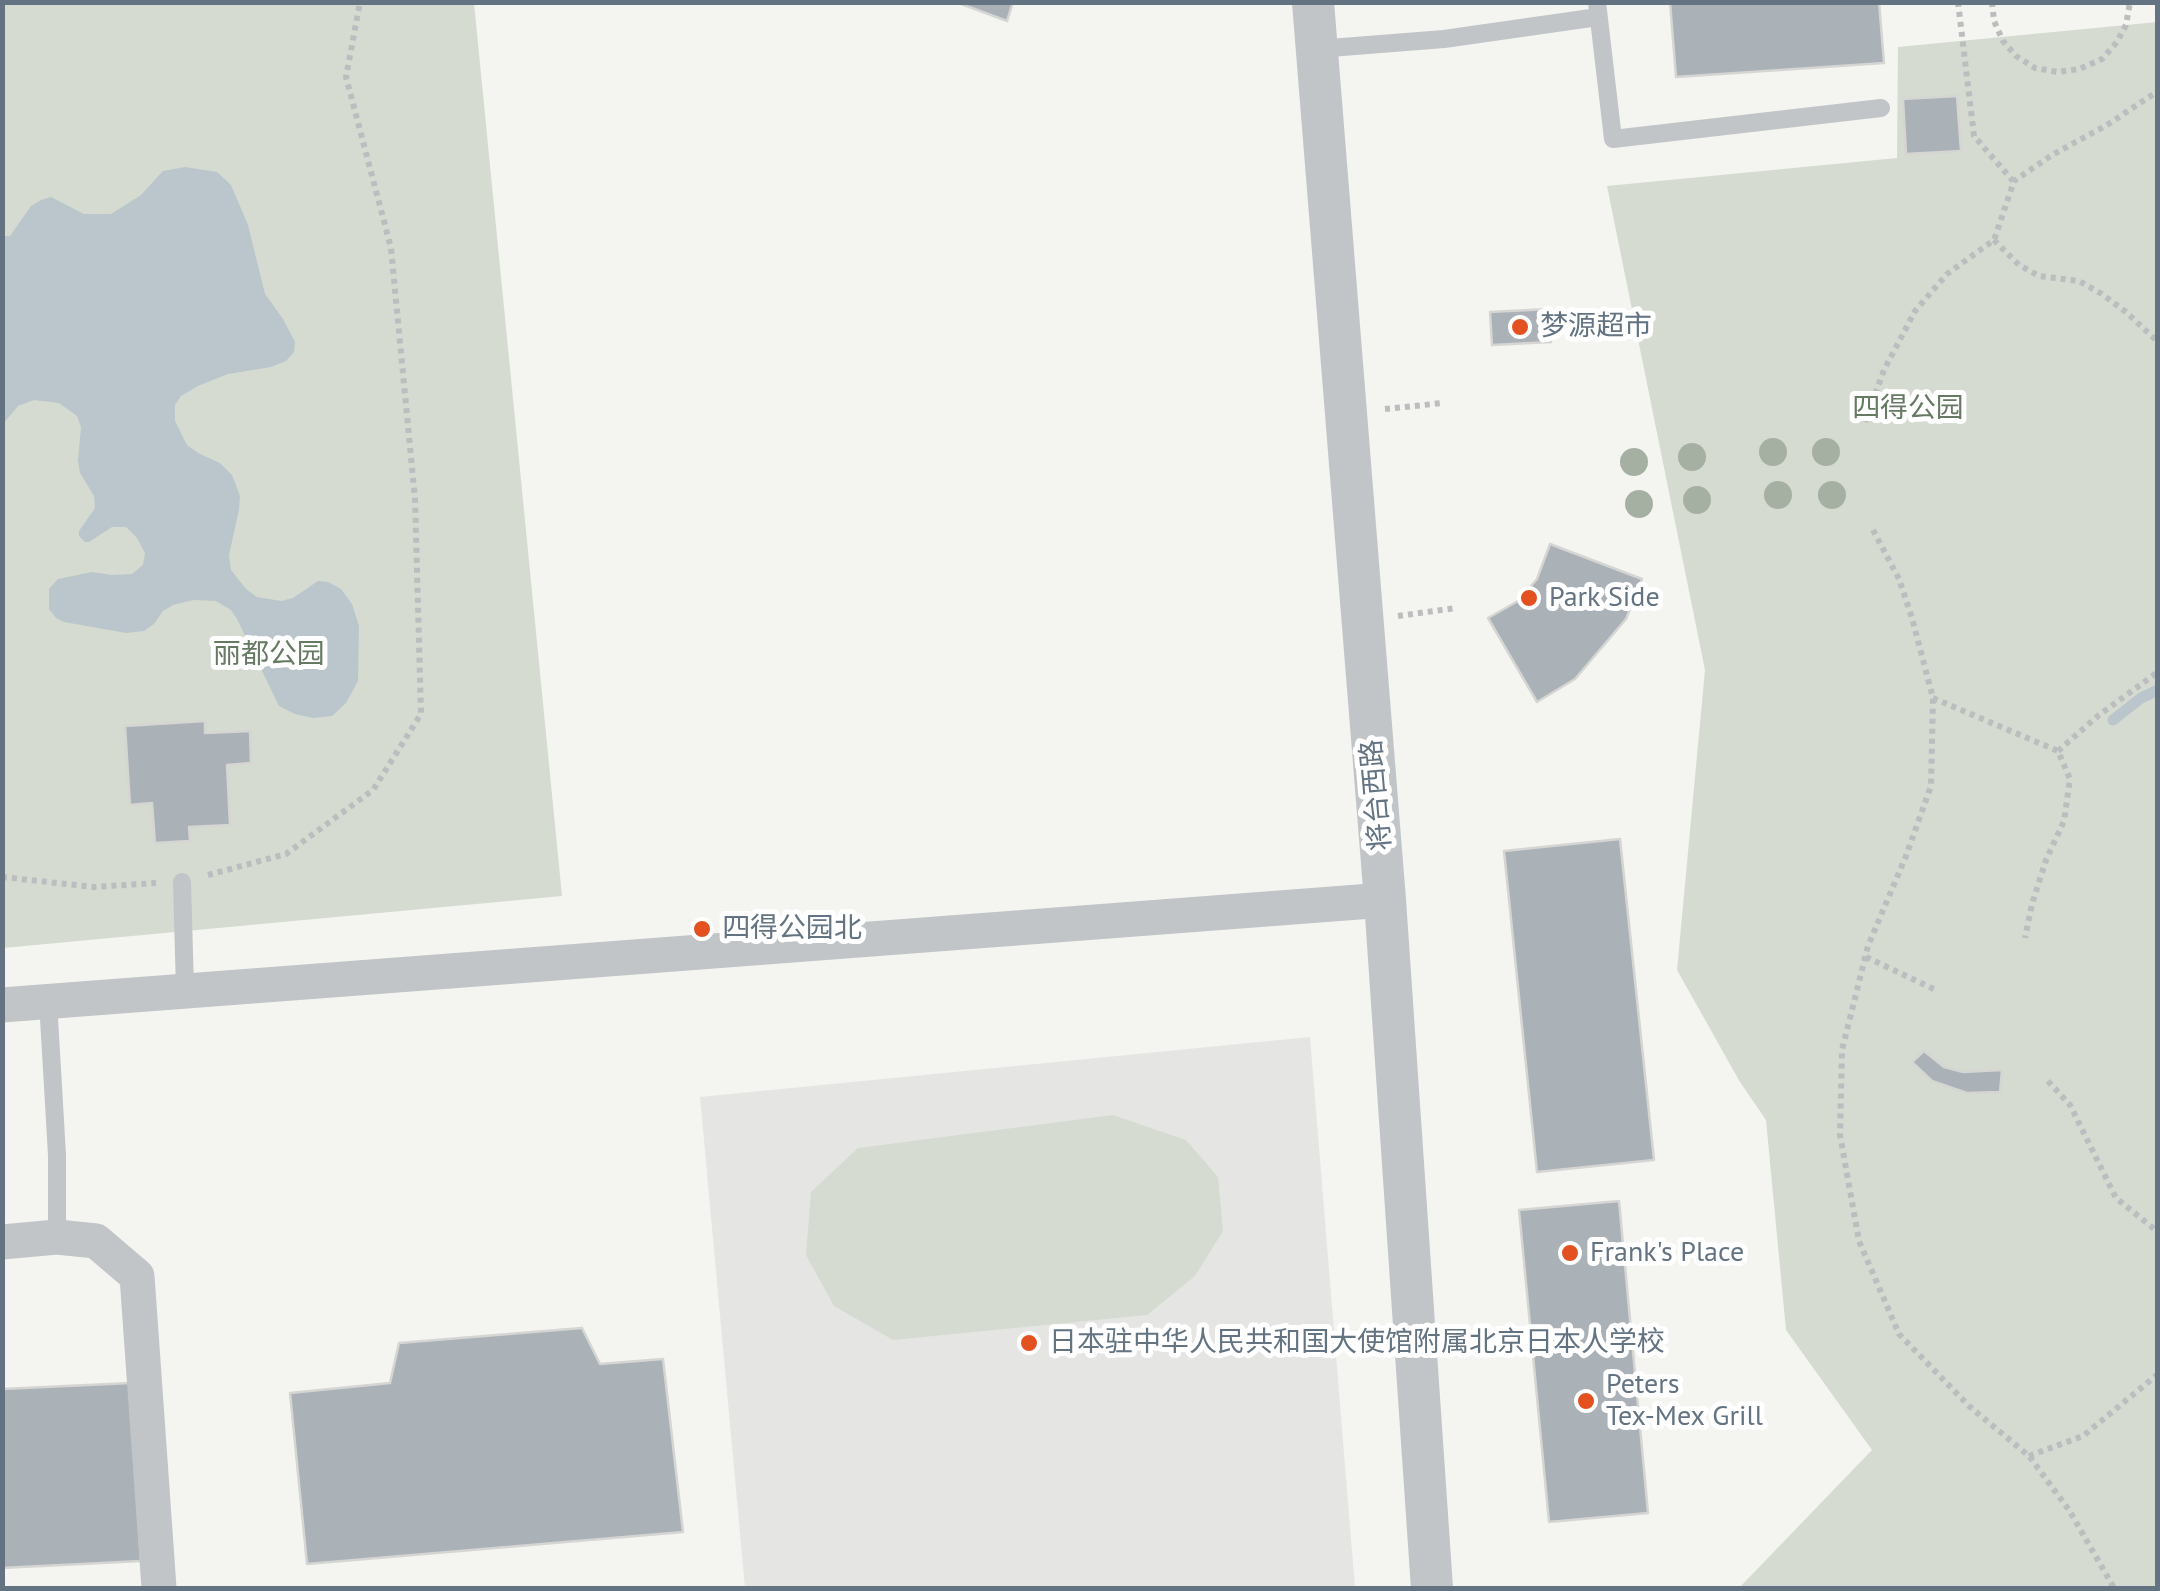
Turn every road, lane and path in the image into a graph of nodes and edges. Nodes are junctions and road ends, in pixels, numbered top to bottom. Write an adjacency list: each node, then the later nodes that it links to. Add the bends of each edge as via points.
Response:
1 (360, 2): 23 (path, via 346,76 390,248 415,499 421,714 374,790 286,854)
2 (1313, 2): 7 (street, 将台西路)
3 (1958, 2): 10 (path, via 1974,136)
4 (1992, 2): 5 (path, via 1994,21 2016,56 2058,72 2102,58 2126,25)
5 (2130, 2)
6 (1598, 10): 7 (lane, via 1444,38); 9 (lane, via 1614,139)
7 (1317, 49): 14 (street, 将台西路)
8 (2158, 91): 10 (path)
9 (1881, 108)
10 (2014, 181): 11 (path)
11 (1994, 240): 12 (path, via 2039,276 2102,294); 15 (path, via 1947,274 1915,310)
12 (2158, 342)
13 (1443, 404): 14 (path)
14 (1346, 412): 18 (street, 将台西路)
15 (1866, 422)
16 (1873, 530): 20 (path, via 1903,592)
17 (1456, 608): 18 (path)
18 (1363, 621): 24 (street, 将台西路)
19 (2158, 672): 21 (path)
20 (1933, 698): 21 (path); 26 (path, via 1931,786)
21 (2058, 751): 25 (path, via 2070,779 2064,821)
22 (2, 877): 23 (path, via 94,887)
23 (182, 882): 27 (lane)
24 (1385, 900): 27 (street); 38 (street, 将台西路)
25 (2025, 938)
26 (1866, 957): 28 (path); 36 (path, via 1842,1050 1840,1134 1858,1241 1899,1334)
27 (185, 990): 29 (street)
28 (1938, 991)
29 (48, 1001): 30 (street); 33 (lane)
30 (2, 1005)
31 (2048, 1081): 32 (path, via 2070,1104 2116,1198)
32 (2158, 1232)
33 (57, 1237): 34 (street); 37 (street, via 96,1241 137,1276)
34 (2, 1242)
35 (2158, 1374): 36 (path, via 2083,1436)
36 (2029, 1456): 39 (path)
37 (159, 1588)
38 (1432, 1588)
39 (2114, 1588)

